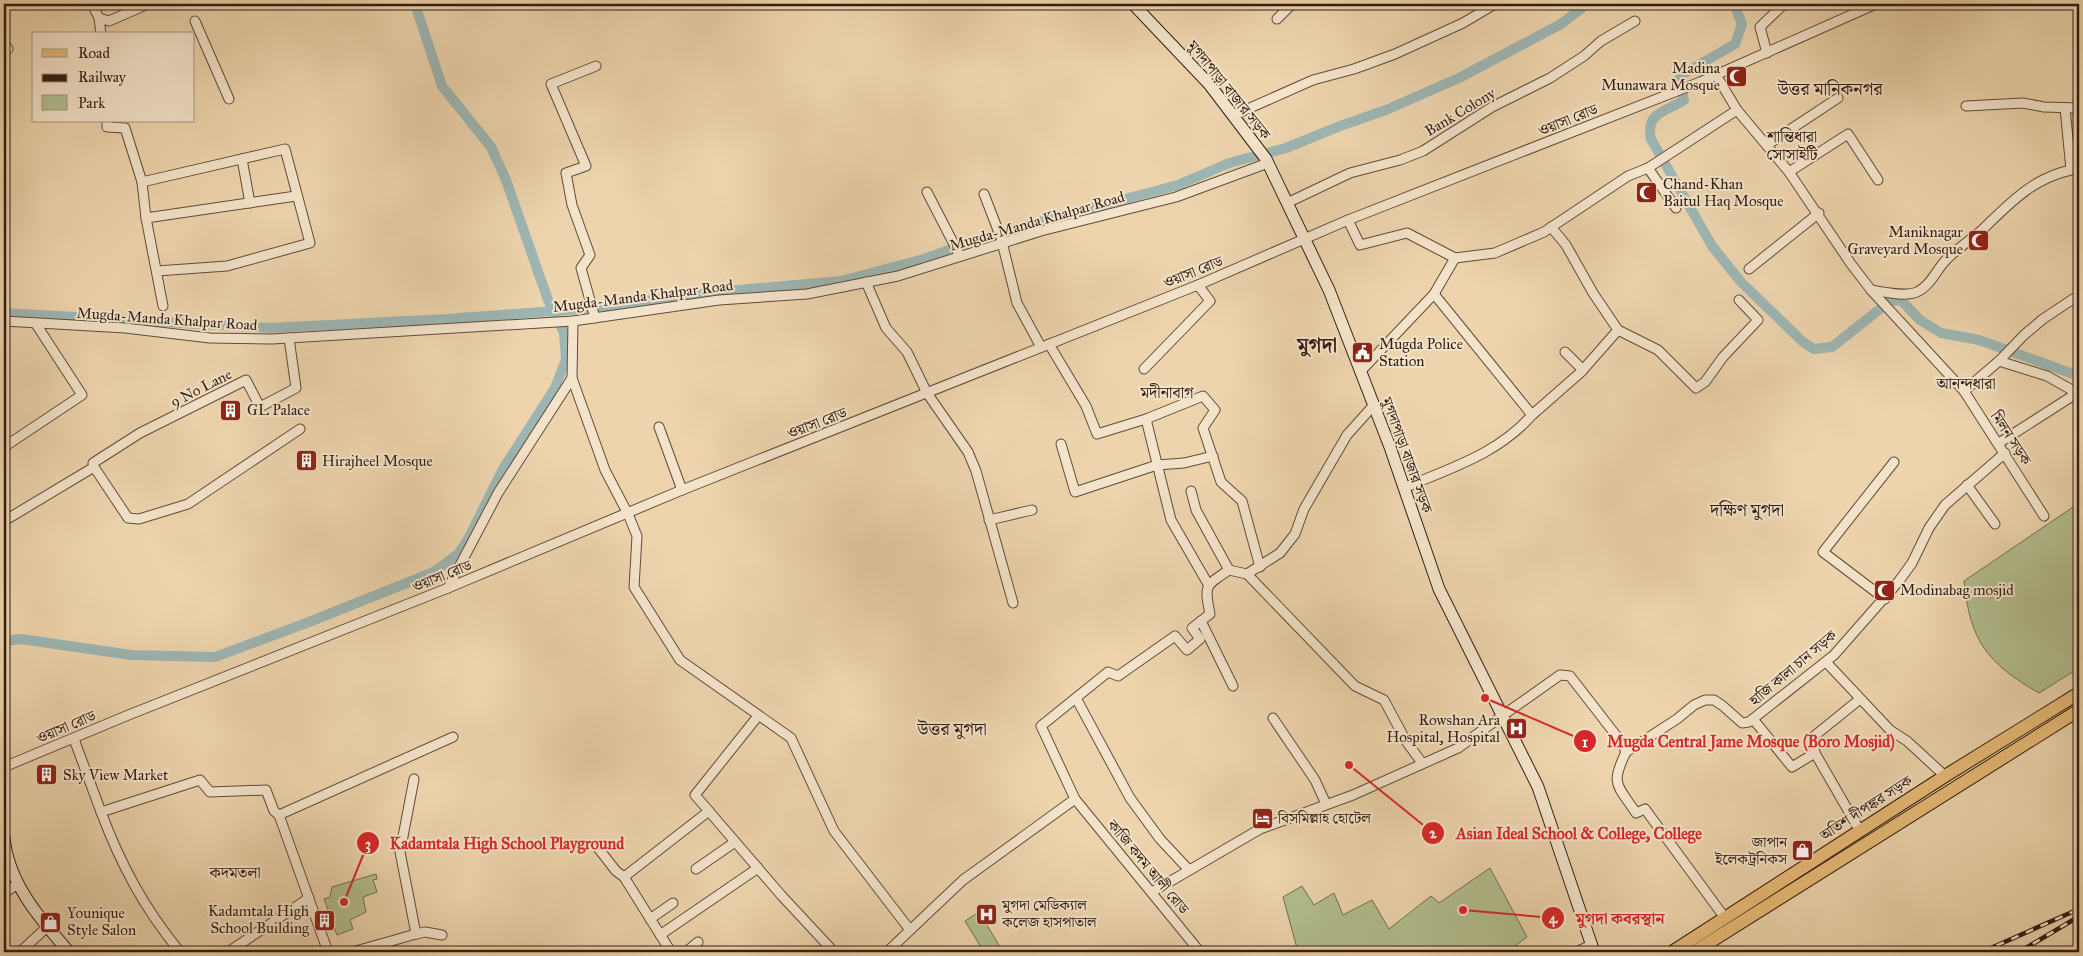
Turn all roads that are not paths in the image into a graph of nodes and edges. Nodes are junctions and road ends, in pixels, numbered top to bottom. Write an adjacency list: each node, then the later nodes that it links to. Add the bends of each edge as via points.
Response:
1 (92, 4): 8 (street)
2 (148, 4): 8 (street, via 109,21)
3 (1133, 4): 22 (street, মুগদাপাড়া বাজার সড়ক)
4 (1292, 4): 9 (street)
5 (1495, 4): 22 (street, via 1463,23 1395,54 1354,70 1313,80)
6 (1784, 4): 13 (street, via 1760,26)
7 (1876, 4): 13 (street)
8 (99, 18): 12 (street)
9 (1276, 19)
10 (194, 21): 17 (street)
11 (1635, 21): 35 (street, Bank Colony, via 1550,78 1492,107 1423,151 1350,173)
12 (101, 32)
13 (1767, 53): 15 (street)
14 (596, 66): 54 (street, via 551,84 586,166 566,173 572,205 590,255 581,268)
15 (1716, 76): 21 (street, মিলন সড়ক); 39 (street, ওয়াসা রোড)
16 (1838, 98): 24 (street)
17 (229, 99)
18 (1966, 106): 19 (street, via 2023,103)
19 (2065, 108): 20 (street); 49 (street, via 2071,170 2045,178 2012,200 1945,261 1917,292)
20 (2079, 108)
21 (1736, 110): 24 (street, মিলন সড়ক); 27 (street)
22 (1234, 115): 26 (street, মুগদাপাড়া বাজার সড়ক)
23 (107, 122): 30 (street, via 107,127 125,128)
24 (1767, 145): 28 (street, মিলন সড়ক)
25 (242, 159): 30 (street); 33 (street, via 285,150); 34 (street)
26 (1267, 161): 35 (street, মুগদাপাড়া বাজার সড়ক); 41 (street, Mugda-Manda Khalpar Road, via 1176,197)
27 (1650, 167): 36 (street); 40 (street, via 1628,176)
28 (1789, 172): 29 (street, via 1848,134); 37 (street, মিলন সড়ক)
29 (1878, 180)
30 (142, 182): 38 (street)
31 (927, 192): 43 (street)
32 (984, 194): 41 (street)
33 (296, 196): 34 (street); 46 (street, via 310,244 227,266)
34 (250, 203): 38 (street)
35 (1287, 203): 42 (street, মুগদাপাড়া বাজার সড়ক)
36 (1676, 208)
37 (1819, 214): 45 (street); 49 (street, মিলন সড়ক)
38 (146, 218): 46 (street)
39 (1348, 220): 42 (street, ওয়াসা রোড); 44 (street, via 1360,245 1408,233)
40 (1551, 227): 44 (street, via 1495,253); 58 (street, via 1566,245)
41 (1000, 237): 43 (street, Mugda-Manda Khalpar Road); 60 (street, via 1017,303)
42 (1305, 240): 48 (street, ওয়াসা রোড); 65 (street, মুগদাপাড়া বাজার সড়ক)
43 (958, 251): 47 (street, Mugda-Manda Khalpar Road, via 898,276)
44 (1455, 258): 50 (street)
45 (1749, 269)
46 (157, 271): 53 (street)
47 (866, 282): 54 (street, Mugda-Manda Khalpar Road, via 807,294 719,300); 68 (street, via 886,328 907,352)
48 (1198, 285): 60 (street, ওয়াসা রোড); 63 (street, via 1210,301)
49 (1874, 293): 67 (street, মিলন সড়ক)
50 (1434, 294): 65 (street); 71 (street)
51 (2079, 295): 62 (street, via 2043,319)
52 (1739, 300): 58 (street, via 1758,320 1723,357 1705,382 1696,388 1658,350)
53 (163, 306)
54 (595, 318): 56 (street, Mugda-Manda Khalpar Road)
55 (4, 321): 57 (street, Mugda-Manda Khalpar Road)
56 (573, 321): 59 (street, Mugda-Manda Khalpar Road); 66 (street)
57 (36, 324): 59 (street, Mugda-Manda Khalpar Road, via 125,328 227,339); 77 (street, via 82,394)
58 (1618, 330): 64 (street)
59 (289, 338): 82 (street, 9 No Lane, via 296,388 260,407 246,380 120,445 93,463)
60 (1045, 345): 68 (street, ওয়াসা রোড); 72 (street, via 1086,406 1097,434)
61 (1565, 352): 64 (street)
62 (2001, 359): 67 (street); 69 (street, via 2047,376)
63 (1144, 369)
64 (1583, 370): 71 (street)
65 (1360, 372): 70 (street, মুগদাপাড়া বাজার সড়ক)
66 (572, 378): 88 (street, via 605,470); 97 (street, via 498,493)
67 (1964, 391): 76 (street, মিলন সড়ক)
68 (928, 393): 85 (street, ওয়াসা রোড); 90 (street, via 968,452)
69 (2078, 394): 76 (street)
70 (1373, 406): 84 (street, মুগদাপাড়া বাজার সড়ক); 93 (street, via 1338,449 1304,509 1295,534 1280,553)
71 (1532, 415): 84 (street, via 1510,437 1479,457)
72 (1146, 420): 79 (street, via 1203,396 1215,410 1203,428); 81 (street)
73 (658, 426): 85 (street)
74 (300, 429): 82 (street, via 188,504 139,520 128,518)
75 (1061, 444): 81 (street, via 1075,492)
76 (1999, 444): 78 (street, মিলন সড়ক)
77 (4, 447)
78 (2005, 453): 83 (street, হাজি কালা চান সড়ক); 89 (street, মিলন সড়ক)
79 (1213, 456): 81 (street); 93 (street, via 1221,482 1242,501)
80 (1894, 462): 98 (street, via 1823,552)
81 (1157, 465): 96 (street, via 1171,520)
82 (94, 467): 91 (street, 9 No Lane)
83 (1968, 485): 92 (street); 98 (street, হাজি কালা চান সড়ক, via 1935,518 1912,563)
84 (1404, 488): 108 (street, মুগদাপাড়া বাজার সড়ক, via 1439,589)
85 (682, 490): 88 (street, ওয়াসা রোড)
86 (1191, 491): 94 (street, via 1196,510)
87 (1032, 510): 90 (street)
88 (628, 514): 97 (street, ওয়াসা রোড); 107 (street, via 637,536 634,587 651,617 680,660)
89 (2044, 516)
90 (989, 520): 99 (street)
91 (4, 521)
92 (1995, 524)
93 (1260, 567): 95 (street)
94 (1229, 570): 95 (street); 96 (street)
95 (1248, 574): 115 (street, via 1355,686 1384,700)
96 (1208, 584): 100 (street, via 1210,614)
97 (448, 588): 112 (street, ওয়াসা রোড)
98 (1885, 599): 101 (street, হাজি কালা চান সড়ক)
99 (1014, 604)
100 (1201, 621): 102 (street); 104 (street, via 1192,628 1200,639 1186,650 1175,636 1118,676 1108,672)
101 (1826, 662): 105 (street); 110 (street, হাজি কালা চান সড়ক)
102 (1233, 686)
103 (2079, 693): 117 (main road, অতিশ দীপঙ্কর সড়ক)
104 (1076, 698): 119 (street, কাজি কদম আলী রোড, via 1041,726); 133 (street, via 1130,798 1160,840)
105 (1860, 699): 114 (street, via 1813,737); 117 (street, via 1890,730)
106 (2079, 710): 126 (main road, অতিশ দীপঙ্কর সড়ক)
107 (758, 716): 121 (street, via 695,795); 143 (street, via 791,738 834,831)
108 (1502, 716): 113 (street, via 1560,675 1570,676); 115 (street, via 1458,748); 148 (street, মুগদাপাড়া বাজার সড়ক, via 1538,787)
109 (1274, 718): 120 (street, via 1315,780)
110 (1753, 720): 113 (street, হাজি কালা চান সড়ক, via 1742,723 1714,700 1704,700); 114 (street, via 1792,766)
111 (453, 737): 123 (street)
112 (74, 738): 116 (street, ওয়াসা রোড); 122 (street)
113 (1626, 752): 140 (street, via 1616,777 1617,784 1636,813 1645,809)
114 (1816, 753): 125 (street)
115 (1422, 763): 120 (street)
116 (4, 767)
117 (1945, 776): 124 (main road, অতিশ দীপঙ্কর সড়ক)
118 (414, 779): 144 (street, via 400,852)
119 (1075, 800): 136 (street, কাজি কদম আলী রোড); 143 (street, via 963,880)
120 (1326, 804): 133 (street, via 1260,829)
121 (709, 811): 128 (street); 134 (street)
122 (101, 812): 123 (street, via 200,780 210,792 266,790 274,811); 151 (street, via 115,849 140,898)
123 (279, 815): 138 (street)
124 (1878, 820): 125 (main road, অতিশ দীপঙ্কর সড়ক); 126 (main road)
125 (1860, 831): 140 (main road, অতিশ দীপঙ্কর সড়ক)
126 (1885, 832): 162 (main road, অতিশ দীপঙ্কর সড়ক)
127 (4, 837): 130 (street)
128 (735, 842): 131 (street); 132 (street)
129 (598, 848): 134 (street)
130 (4, 852): 135 (street)
131 (758, 868): 146 (street); 157 (street)
132 (696, 869)
133 (1189, 870): 136 (street)
134 (624, 878): 141 (street)
135 (18, 884): 137 (street); 142 (street)
136 (1152, 892): 159 (street, কাজি কদম আলী রোড)
137 (4, 893)
138 (308, 898): 152 (street); 153 (street)
139 (674, 903): 141 (street)
140 (1725, 918): 161 (main road, অতিশ দীপঙ্কর সড়ক)
141 (650, 919): 146 (street)
142 (47, 927): 149 (street); 150 (street)
143 (910, 930): 158 (street)
144 (416, 934): 145 (street); 154 (street)
145 (442, 935)
146 (660, 935): 155 (street)
147 (698, 942): 156 (street)
148 (1592, 949): 160 (street)
149 (20, 952)
150 (69, 952)
151 (180, 952)
152 (228, 952)
153 (328, 952)
154 (352, 952)
155 (671, 952)
156 (686, 952)
157 (834, 952)
158 (887, 952)
159 (1200, 952)
160 (1576, 952)
161 (1672, 952)
162 (1694, 952)

